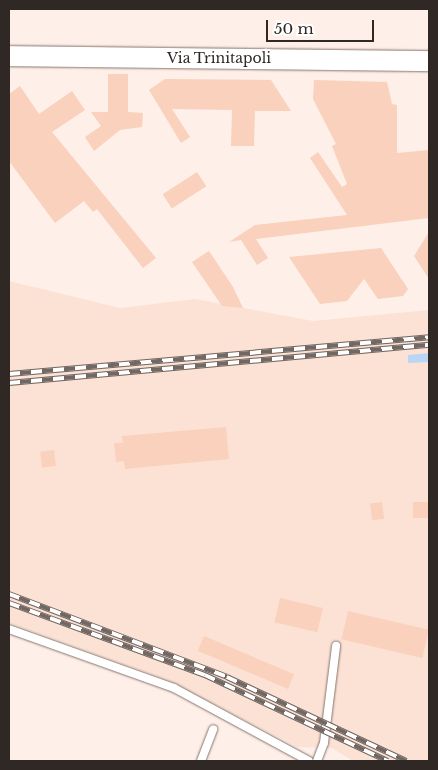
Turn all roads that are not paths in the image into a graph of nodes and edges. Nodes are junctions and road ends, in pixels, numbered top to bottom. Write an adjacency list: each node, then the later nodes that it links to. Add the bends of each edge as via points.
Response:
1 (9, 56): 2 (main road, Via Trinitapoli)
2 (429, 60)
3 (9, 629): 7 (lane, via 174,688)
4 (336, 646): 8 (lane, via 324,743)
5 (213, 730): 6 (lane)
6 (201, 761)
7 (309, 761)
8 (317, 761)

